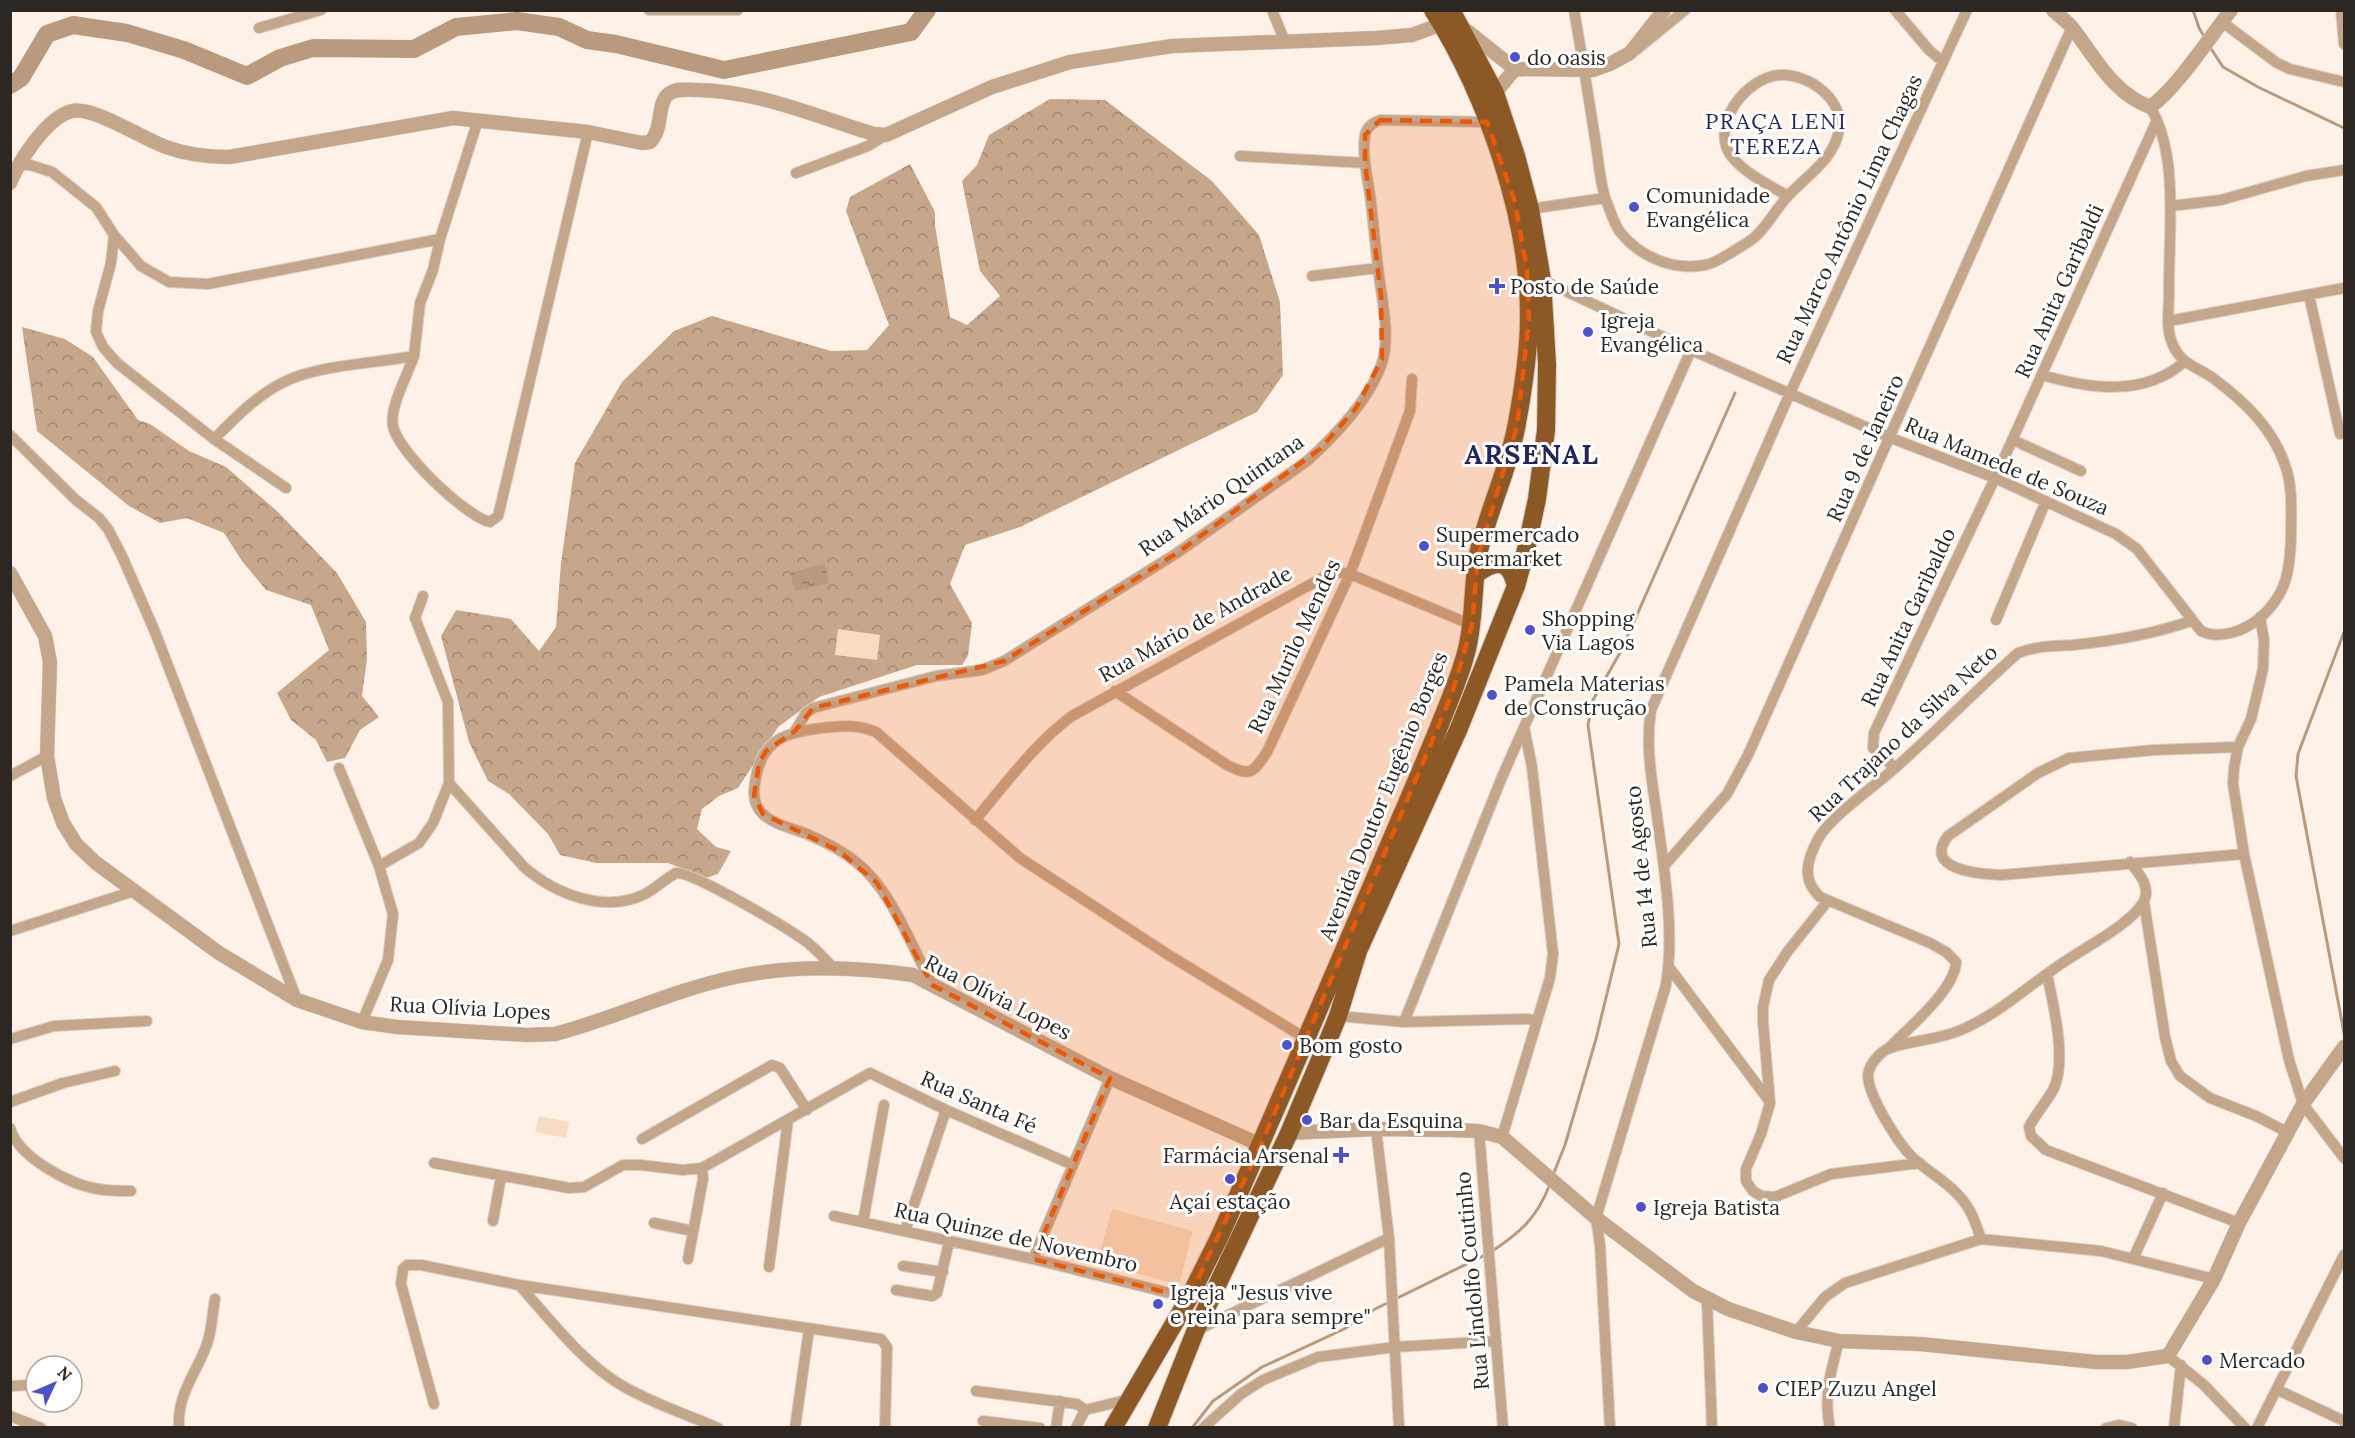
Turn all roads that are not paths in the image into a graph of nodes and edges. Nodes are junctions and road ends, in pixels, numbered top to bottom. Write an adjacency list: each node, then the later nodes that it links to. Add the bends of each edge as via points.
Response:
1 (321, 10): 17 (street)
2 (649, 10): 12 (street)
3 (1272, 10): 18 (street)
4 (1574, 10): 23 (street)
5 (1664, 10): 20 (street)
6 (1685, 10): 20 (street)
7 (1895, 10): 21 (street)
8 (1967, 10): 21 (street, Rua Marco Antônio Lima Chagas)
9 (2052, 10): 16 (street)
10 (2231, 10): 14 (street)
11 (2341, 10): 19 (street)
12 (736, 11)
13 (1442, 15): 15 (highway, Avenida Doutor Eugênio Borges); 18 (street, via 1412,35); 29 (highway, Avenida Doutor Eugênio Borges)
14 (2222, 22): 24 (street, via 2277,63); 26 (street)
15 (1461, 26): 22 (street); 25 (highway, Avenida Doutor Eugênio Borges)
16 (2072, 27): 26 (street, via 2122,92 2133,100); 58 (street, Rua 9 de Janeiro)
17 (259, 28)
18 (1285, 42): 31 (street, via 1172,46 1070,62 992,87)
19 (2344, 44)
20 (1630, 53): 23 (street, via 1610,64)
21 (1942, 61): 55 (street, Rua Marco Antônio Lima Chagas)
22 (1515, 69): 23 (street); 25 (street)
23 (1584, 69): 39 (street)
24 (2344, 82)
25 (1495, 93): 41 (highway, Avenida Doutor Eugênio Borges)
26 (2153, 104): 27 (street)
27 (2158, 119): 40 (street); 53 (street, Rua Anita Garibaldi)
28 (478, 120): 30 (street); 34 (street, via 453,118 229,157 209,157 166,147 87,111 72,111 41,134); 43 (street)
29 (1487, 122): 33 (street, Rua Mário Quintana, via 1380,120 1372,123 1365,135); 67 (highway, Avenida Doutor Eugênio Borges, via 1515,202 1527,270 1529,320 1516,426 1483,536)
30 (588, 132): 31 (street, via 650,142 657,132 667,95 680,90 702,90 749,94); 51 (street, via 498,516 490,522 457,502 426,474 398,439 393,425 395,410)
31 (886, 135): 36 (street, via 868,146)
32 (1240, 156): 33 (street)
33 (1365, 163): 44 (street, Rua Mário Quintana)
34 (18, 165): 37 (street); 42 (street, via 52,172 96,207)
35 (2344, 170): 40 (street, via 2306,176 2221,200)
36 (796, 173)
37 (10, 183)
38 (1788, 196): 38 (street, via 1832,150 1839,129 1837,108 1824,91 1808,80 1781,75 1747,89 1736,102 1727,120 1725,142 1731,157 1746,171); 39 (street, via 1756,236 1707,265 1686,267 1651,257 1632,244 1619,230)
39 (1605, 198): 41 (street)
40 (2171, 206): 49 (street)
41 (1530, 209): 46 (highway, Avenida Doutor Eugênio Borges)
42 (114, 235): 43 (street, via 141,266 169,282 208,284); 59 (street, via 96,332 117,363)
43 (440, 239): 51 (street, via 420,303)
44 (1378, 268): 45 (street); 76 (street, Rua Mário Quintana, via 1384,333 1379,368 1356,408 1307,461 1177,553 1004,661 982,670 936,676 813,708)
45 (1312, 276)
46 (1542, 280): 50 (street, Rua Mamede de Souza); 68 (highway, Avenida Doutor Eugênio Borges, via 1546,430 1537,499)
47 (2344, 288): 48 (street)
48 (2309, 295): 49 (street); 56 (street)
49 (2169, 321): 52 (street, via 2170,337)
50 (1691, 350): 55 (street, Rua Mamede de Souza); 75 (street)
51 (414, 356): 59 (street, via 285,381 251,403)
52 (2184, 362): 53 (street, via 2163,378 2112,388); 70 (street, via 2244,403 2264,424 2286,468 2291,525 2289,571 2280,594)
53 (2042, 375): 60 (street, Rua Anita Garibaldi)
54 (1412, 379): 66 (street, Rua Murilo Mendes, via 1407,418)
55 (1790, 393): 58 (street, Rua Mamede de Souza); 87 (street, Rua 14 de Agosto, via 1651,710 1648,753)
56 (2340, 434)
57 (10, 435): 96 (street, via 99,518 122,555)
58 (1891, 438): 62 (street, Rua Mamede de Souza); 87 (street, Rua 9 de Janeiro, via 1737,778)
59 (214, 439): 63 (street)
60 (2013, 440): 61 (street); 62 (street, Rua Anita Garibaldi)
61 (2081, 471)
62 (1995, 478): 64 (street, Rua Mamede de Souza); 80 (street, Rua Anita Garibaldo, via 1874,733 1874,748)
63 (286, 488)
64 (2046, 501): 71 (street); 72 (street, Rua Mamede de Souza, via 2116,534 2136,549)
65 (10, 573): 78 (street, Rua Olívia Lopes, via 45,636 50,662)
66 (1350, 574): 73 (street); 74 (street, Rua Mário de Andrade, via 1333,572); 74 (street, Rua Murilo Mendes, via 1267,752 1253,771 1246,773 1227,765)
67 (1476, 574): 68 (highway, via 1491,564 1504,565); 73 (highway, Avenida Doutor Eugênio Borges)
68 (1516, 586): 97 (highway, Avenida Doutor Eugênio Borges, via 1459,728 1358,951)
69 (423, 596): 82 (street, via 415,618 448,702)
70 (2260, 618): 72 (street, Rua Mamede de Souza, via 2234,632 2211,636); 77 (street, via 2263,669 2251,719)
71 (1996, 620)
72 (2191, 621): 80 (street, Rua Trajano da Silva Neto, via 2146,634 2042,646 2018,653)
73 (1472, 624): 102 (highway, Avenida Doutor Eugênio Borges, via 1452,694 1418,780)
74 (1115, 691): 83 (street, Rua Mário de Andrade, via 1058,726)
75 (1524, 727): 99 (street, via 1553,954); 101 (street)
76 (795, 731): 83 (street, via 860,726 876,732); 95 (street, via 778,740 759,763 754,796 757,807 771,820 811,836 857,862 877,883)
77 (2238, 747): 84 (street, via 2233,784); 85 (street, via 2069,758 2038,773 1948,836 1941,852 1960,869 2001,875)
78 (46, 756): 81 (street); 88 (street, Rua Olívia Lopes, via 54,798 76,844)
79 (339, 768): 86 (street)
80 (1895, 768): 89 (street, Rua Trajano da Silva Neto, via 1818,838 1806,869 1807,877 1813,890)
81 (10, 776)
82 (449, 783): 86 (street, via 433,823 419,843); 93 (street, via 524,867 578,897 614,902 643,895 676,873 688,875 805,941)
83 (975, 820): 102 (street, via 1029,864)
84 (2244, 854): 85 (street); 110 (street, via 2289,1060)
85 (2130, 862): 90 (street, via 2146,888)
86 (380, 866): 100 (street, via 393,914 393,929 388,960)
87 (1664, 866): 92 (street, Rua 14 de Agosto)
88 (134, 891): 91 (street); 96 (street, Rua Olívia Lopes, via 219,953)
89 (1827, 902): 104 (street, via 1930,943 1956,962 1955,973 1942,992); 109 (street, via 1769,980 1763,1022)
90 (2144, 902): 94 (street, via 2108,934); 118 (street, via 2165,1037 2180,1077 2210,1098)
91 (10, 931)
92 (1669, 967): 109 (street); 132 (street, Rua 14 de Agosto)
93 (835, 970): 95 (street, Rua Olívia Lopes, via 913,975); 100 (street, Rua Olívia Lopes, via 778,971 736,977 555,1034 397,1028)
94 (2047, 974): 104 (street, via 1974,1024 1940,1037); 130 (street, via 2055,1014 2058,1074 2055,1086 2029,1127 2031,1136 2046,1150)
95 (932, 985): 107 (street, Rua Olívia Lopes)
96 (297, 1000): 100 (street, Rua Olívia Lopes)
97 (1338, 1016): 101 (street); 119 (highway, Avenida Doutor Eugênio Borges)
98 (147, 1021): 103 (street, via 54,1026)
99 (1537, 1021): 101 (street); 120 (street)
100 (362, 1022)
101 (1404, 1022)
102 (1305, 1038): 122 (highway, Avenida Doutor Eugênio Borges)
103 (10, 1039)
104 (1889, 1048): 125 (street, via 1870,1067 1870,1085 1888,1122)
105 (2344, 1050): 110 (street)
106 (115, 1071): 108 (street, via 63,1083)
107 (1110, 1078): 122 (street, Rua Olívia Lopes); 126 (street)
108 (10, 1102)
109 (1770, 1103): 125 (street, via 1745,1174 1749,1186 1761,1196 1775,1197 1831,1174)
110 (2303, 1104): 118 (street); 123 (street)
111 (884, 1105): 134 (street)
112 (807, 1110): 113 (street, Rua Santa Fé, via 870,1073); 114 (street); 121 (street, via 780,1068 772,1065)
113 (945, 1110): 126 (street, Rua Santa Fé); 138 (street)
114 (788, 1120): 127 (street); 147 (street)
115 (10, 1128): 129 (street, via 25,1151 45,1167 96,1189)
116 (1376, 1129): 117 (street); 119 (street); 139 (street)
117 (1479, 1131): 120 (street); 158 (street, Rua Lindolfo Coutinho)
118 (2287, 1132): 136 (street)
119 (1289, 1133): 156 (highway, Avenida Doutor Eugênio Borges)
120 (1502, 1137): 132 (street)
121 (642, 1139)
122 (1261, 1145): 152 (highway, Avenida Doutor Eugênio Borges)
123 (2344, 1158)
124 (434, 1163): 128 (street)
125 (1920, 1163): 140 (street, via 1959,1196 1972,1214)
126 (1073, 1165): 143 (street)
127 (702, 1168): 128 (street, via 623,1165 584,1187 569,1188); 137 (street)
128 (501, 1177): 133 (street)
129 (131, 1191)
130 (2163, 1193): 136 (street); 145 (street)
131 (834, 1216): 134 (street, Rua Quinze de Novembro)
132 (1596, 1218): 154 (street); 185 (street, Rua 14 de Agosto)
133 (493, 1221)
134 (863, 1222): 138 (street, Rua Quinze de Novembro)
135 (654, 1223): 137 (street)
136 (2239, 1223): 149 (street)
137 (693, 1231): 144 (street)
138 (905, 1231): 141 (street, Rua Quinze de Novembro)
139 (1389, 1238): 156 (street); 160 (street)
140 (1981, 1239): 145 (street, via 2101,1251); 157 (street, via 1845,1283 1825,1297)
141 (949, 1242): 143 (street, Rua Quinze de Novembro); 148 (street)
142 (2344, 1255): 163 (street)
143 (1034, 1258): 152 (street, Rua Quinze de Novembro)
144 (688, 1259)
145 (2133, 1259): 149 (street)
146 (903, 1266): 148 (street)
147 (769, 1267)
148 (943, 1272): 151 (street, via 939,1289 932,1296)
149 (2214, 1279): 161 (street)
150 (519, 1285): 155 (street); 167 (street, via 421,1265 403,1269 404,1298); 175 (street, via 574,1345 618,1384)
151 (896, 1290)
152 (1189, 1298): 165 (highway, Avenida Doutor Eugênio Borges)
153 (215, 1299): 174 (street, via 205,1349 181,1400)
154 (1707, 1300): 157 (street); 186 (street)
155 (809, 1329): 176 (street); 177 (street, via 877,1337 885,1342)
156 (1195, 1332): 181 (highway, Avenida Doutor Eugênio Borges)
157 (1796, 1332): 159 (street)
158 (1496, 1341): 160 (street); 184 (street, Rua Lindolfo Coutinho)
159 (1839, 1341): 161 (street, via 1920,1344 2096,1362); 187 (street, via 1828,1383)
160 (1395, 1347): 182 (street, via 1317,1357 1287,1369 1241,1394); 183 (street)
161 (2168, 1356): 162 (street)
162 (2181, 1365): 190 (street); 191 (street)
163 (2278, 1390): 171 (street); 192 (street)
164 (976, 1391): 166 (street)
165 (1130, 1398): 168 (street); 172 (highway, Avenida Doutor Eugênio Borges)
166 (1060, 1401): 168 (street); 179 (street)
167 (434, 1404)
168 (1085, 1410): 180 (street)
169 (10, 1416): 173 (street)
170 (983, 1421): 178 (street)
171 (2344, 1421)
172 (1114, 1427)
173 (41, 1428)
174 (179, 1428)
175 (718, 1428)
176 (795, 1428)
177 (885, 1428)
178 (1040, 1428)
179 (1056, 1428)
180 (1076, 1428)
181 (1157, 1428)
182 (1203, 1428)
183 (1399, 1428)
184 (1503, 1428)
185 (1610, 1428)
186 (1712, 1428)
187 (1830, 1428)
188 (2106, 1428): 189 (street)
189 (2132, 1428)
190 (2174, 1428)
191 (2245, 1428)
192 (2257, 1428)

